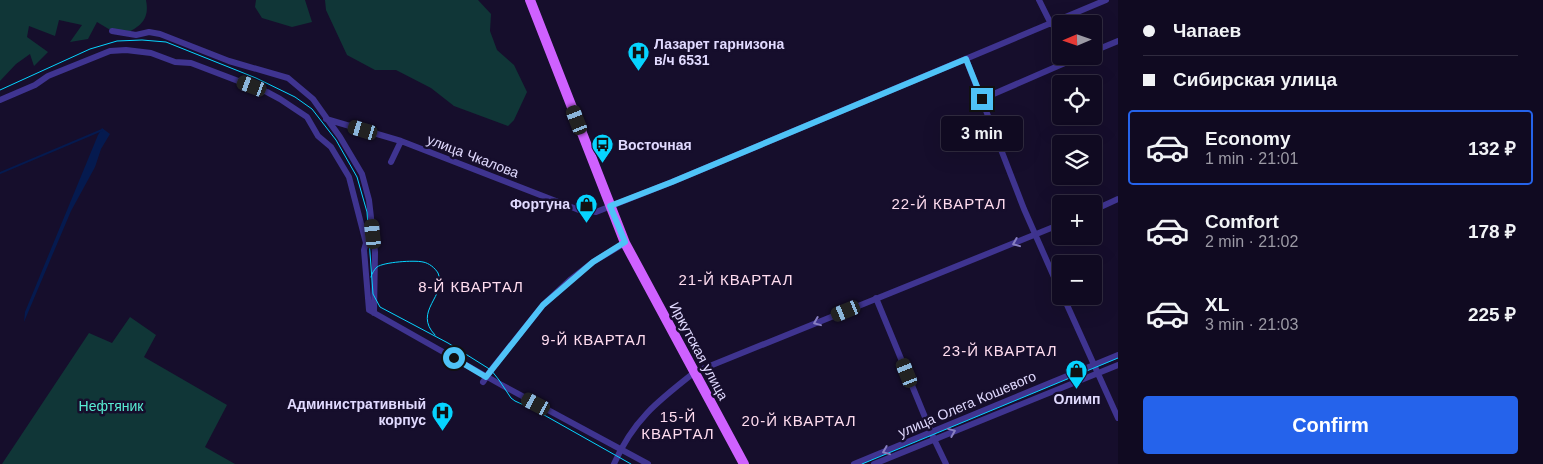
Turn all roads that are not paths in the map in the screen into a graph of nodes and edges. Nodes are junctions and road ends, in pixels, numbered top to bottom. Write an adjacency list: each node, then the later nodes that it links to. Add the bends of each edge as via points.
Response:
1 (530, 0): 16 (main road, Иркутская улица)
2 (1040, 0): 4 (street)
3 (1106, 0): 4 (street, улица Чкалова)
4 (1051, 24): 8 (street, улица Чкалова)
5 (112, 31): 12 (street, via 136,36 150,32 160,34 229,61 288,78 313,99)
6 (1118, 41): 7 (street)
7 (1102, 48)
8 (966, 59): 10 (street); 16 (street, улица Чкалова)
9 (1060, 65): 10 (street)
10 (982, 99): 19 (street)
11 (0, 100): 24 (street, via 94,57 126,50 191,63 267,92 307,117 349,177 366,243 364,250)
12 (326, 118): 13 (street, улица Чкалова); 24 (street, via 362,174 369,200 375,252)
13 (401, 141): 14 (street); 16 (street, улица Чкалова, via 580,210 596,212)
14 (391, 162)
15 (1118, 199): 17 (street)
16 (610, 206): 20 (main road, Иркутская улица)
17 (1102, 206)
18 (1052, 228): 19 (street)
19 (1036, 235): 21 (street); 22 (street, one-way to 22)
20 (625, 242): 28 (main road, Иркутская улица); 30 (street, via 593,262 543,305)
21 (1052, 272)
22 (876, 298): 28 (street, one-way to 28); 32 (street)
23 (1066, 305): 26 (street)
24 (372, 311): 30 (street)
25 (1118, 355): 26 (street, улица Олега Кошевого)
26 (1093, 365): 29 (street); 32 (street, улица Олега Кошевого)
27 (1118, 365): 29 (street, улица Олега Кошевого)
28 (695, 372): 33 (street, via 644,414); 36 (main road, Иркутская улица)
29 (1097, 374): 31 (street); 32 (street, улица Олега Кошевого, one-way to 29)
30 (484, 379): 33 (street)
31 (1118, 418)
32 (933, 436): 37 (street, улица Олега Кошевого, one-way to 37); 38 (street, улица Олега Кошевого); 39 (street)
33 (620, 449): 34 (street); 35 (street)
34 (614, 464)
35 (648, 464)
36 (744, 464)
37 (854, 464)
38 (874, 464)
39 (946, 464)

